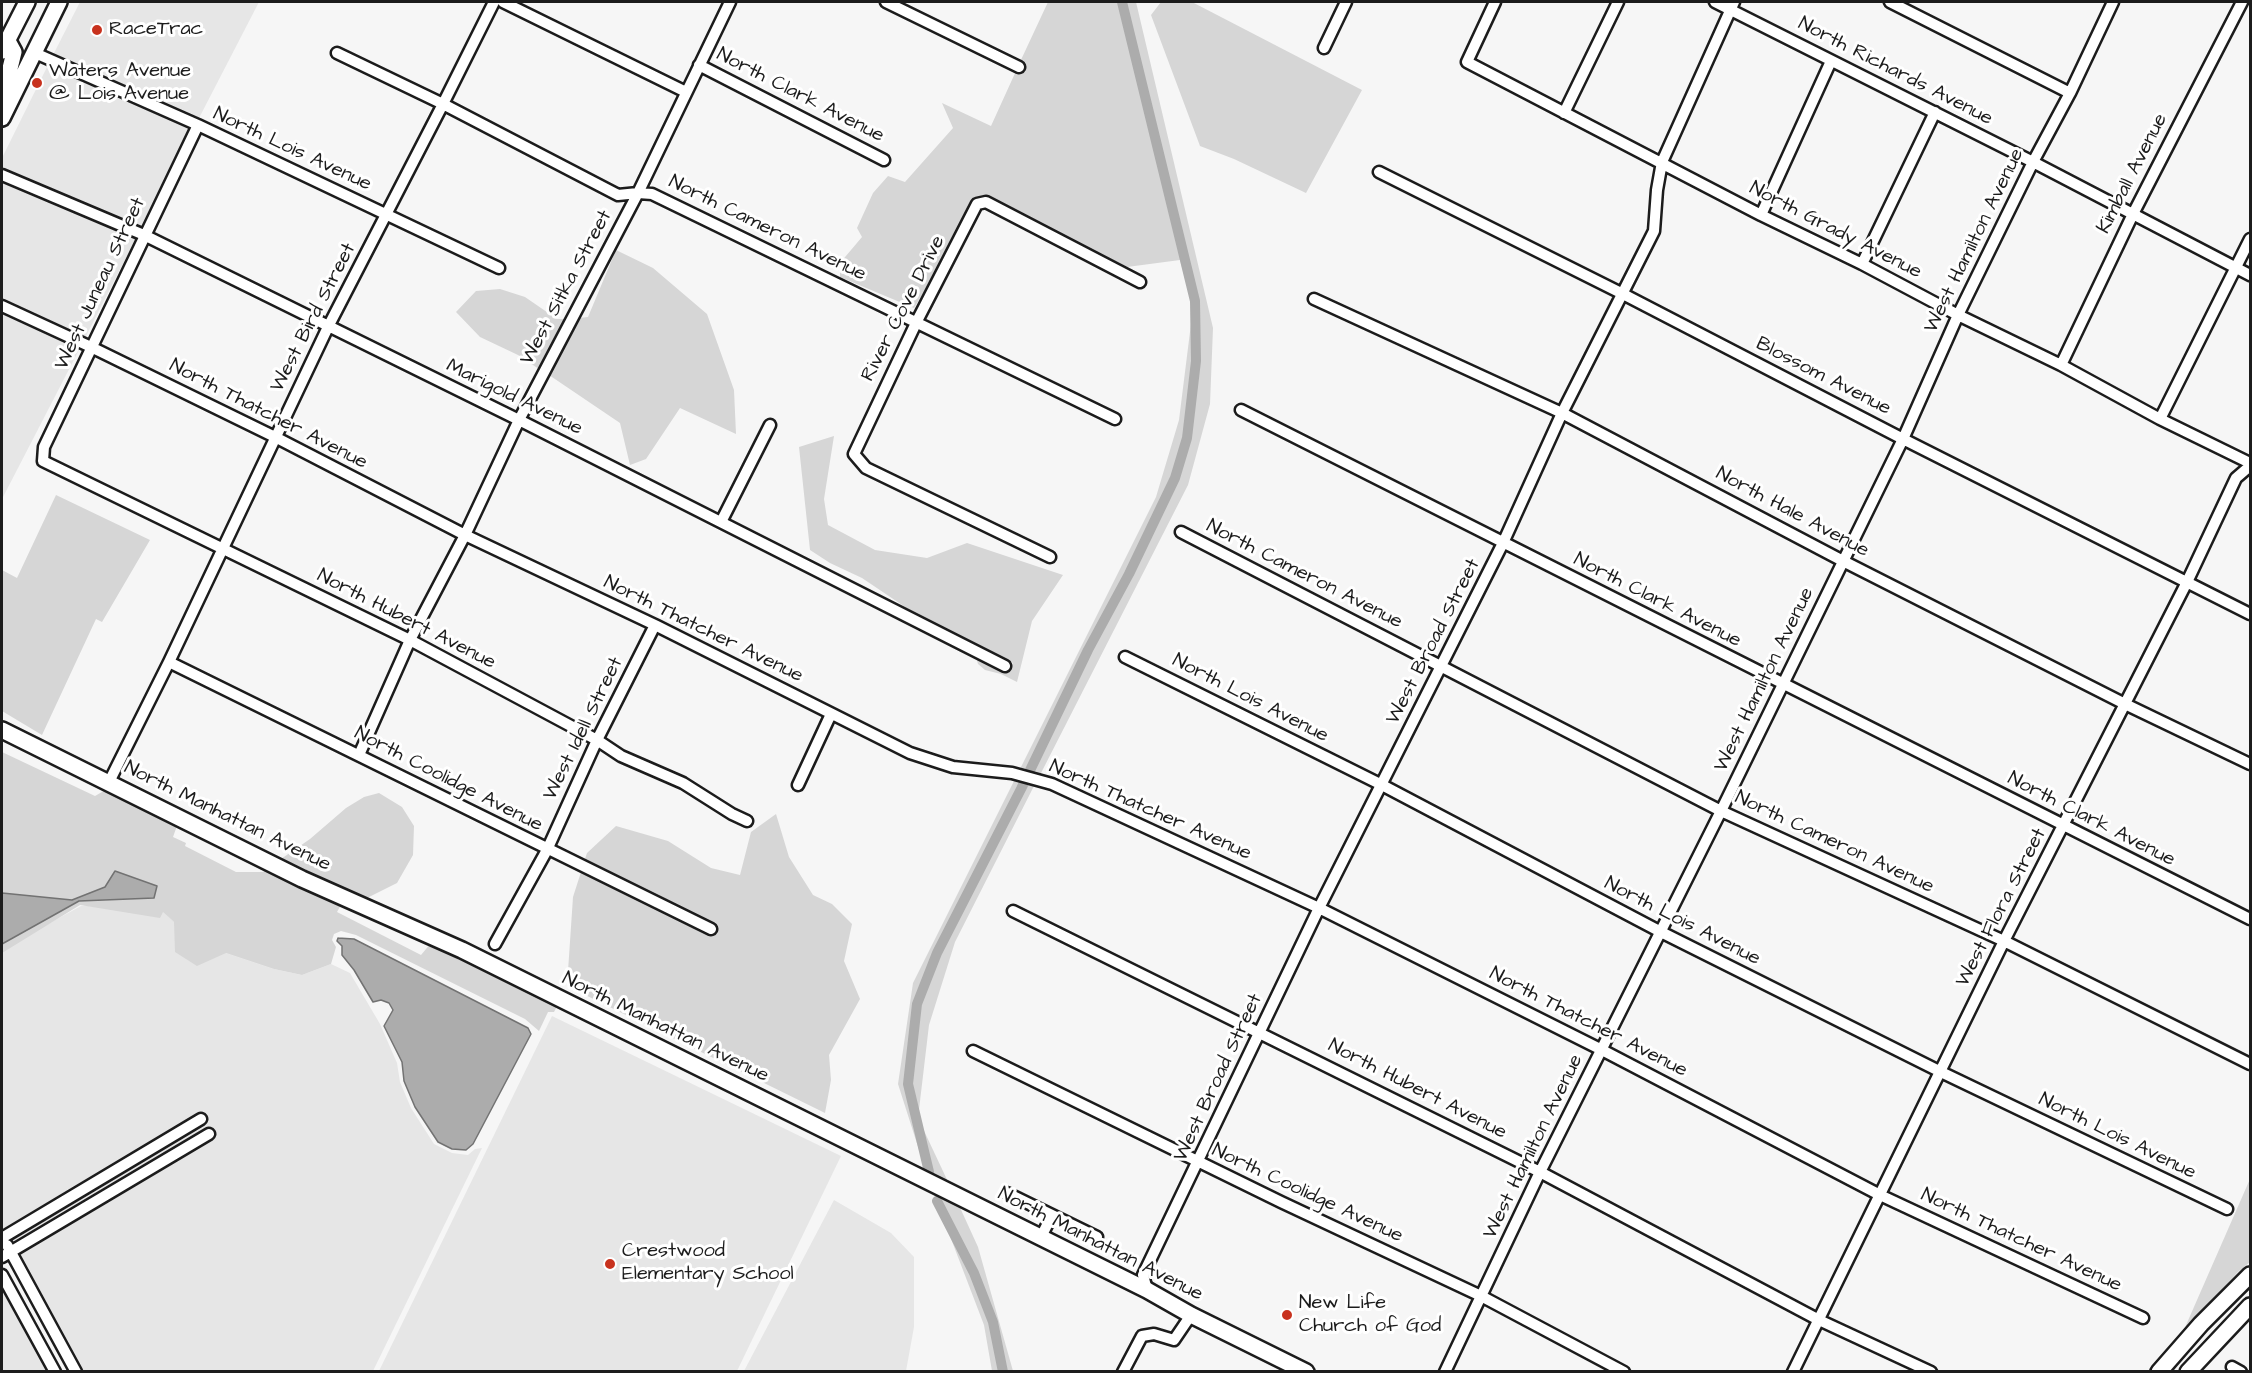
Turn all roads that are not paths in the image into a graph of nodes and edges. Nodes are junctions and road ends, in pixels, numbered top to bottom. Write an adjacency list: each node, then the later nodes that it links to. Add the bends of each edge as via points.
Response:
1 (27, 2): 15 (street)
2 (59, 2): 17 (street)
3 (494, 2): 25 (street, West Bird Street)
4 (503, 2): 22 (street)
5 (730, 2): 20 (street, West Sitka Street)
6 (885, 2): 21 (street)
7 (1346, 2): 16 (street)
8 (1495, 2): 27 (street, North Grady Avenue, via 1467,62)
9 (1617, 2): 27 (street)
10 (1715, 2): 14 (street, North Richards Avenue)
11 (1890, 2): 23 (street)
12 (2113, 2): 23 (street, West Hamilton Avenue)
13 (2242, 2): 36 (street, Kimball Avenue)
14 (1733, 5): 19 (street, North Richards Avenue); 31 (street, West Broad Street)
15 (4, 42): 24 (street, via 14,52)
16 (1324, 48)
17 (35, 53): 28 (street); 29 (street, North Lois Avenue)
18 (337, 53): 25 (street, North Cameron Avenue)
19 (1832, 61): 26 (street, North Richards Avenue); 38 (street)
20 (699, 65): 22 (street, West Sitka Street); 30 (street, North Clark Avenue)
21 (1019, 67)
22 (686, 92): 35 (street, West Sitka Street)
23 (2070, 93): 32 (street, West Hamilton Avenue)
24 (2, 104)
25 (443, 104): 35 (street, North Cameron Avenue, via 618,195); 37 (street, West Bird Street)
26 (1935, 112): 32 (street, North Richards Avenue); 41 (street)
27 (1563, 113): 31 (street, North Grady Avenue)
28 (2, 118)
29 (198, 125): 37 (street, North Lois Avenue); 39 (street, West Juneau Street)
30 (884, 160)
31 (1662, 162): 38 (street, North Grady Avenue); 46 (street, West Broad Street, via 1654,231)
32 (2033, 162): 36 (street, North Richards Avenue); 49 (street, West Hamilton Avenue)
33 (1379, 172): 46 (street, Blossom Avenue)
34 (2, 175): 39 (street, Marigold Avenue)
35 (638, 193): 50 (street, North Cameron Avenue, via 652,194); 58 (street, West Sitka Street)
36 (2133, 214): 43 (street, North Richards Avenue); 53 (street, Kimball Avenue)
37 (386, 215): 42 (street, North Lois Avenue); 51 (street, West Bird Street)
38 (1761, 215): 41 (street, North Grady Avenue)
39 (144, 235): 51 (street, Marigold Avenue); 52 (street, West Juneau Street)
40 (2250, 239): 43 (street)
41 (1862, 264): 49 (street, North Grady Avenue)
42 (499, 268)
43 (2236, 268): 44 (street, North Richards Avenue); 57 (street)
44 (2250, 275)
45 (1140, 282): 50 (street, River Cove Drive, via 986,202 977,204)
46 (1623, 294): 55 (street, West Broad Street); 61 (street, Blossom Avenue)
47 (1314, 299): 55 (street, North Hale Avenue)
48 (2, 306): 52 (street, North Thatcher Avenue)
49 (1958, 315): 53 (street, North Grady Avenue); 61 (street, West Hamilton Avenue)
50 (917, 321): 56 (street, North Cameron Avenue); 69 (street, River Cove Drive, via 854,453 866,468)
51 (328, 327): 58 (street, Marigold Avenue); 60 (street, West Bird Street)
52 (91, 347): 60 (street, North Thatcher Avenue); 62 (street, West Juneau Street, via 44,447)
53 (2061, 365): 57 (street, North Grady Avenue)
54 (1241, 410): 67 (street, North Clark Avenue)
55 (1562, 413): 67 (street, West Broad Street); 70 (street, North Hale Avenue)
56 (1115, 419)
57 (2160, 419): 63 (street, North Grady Avenue)
58 (519, 420): 64 (street, Marigold Avenue); 66 (street, West Sitka Street)
59 (770, 425): 64 (street)
60 (275, 437): 66 (street, North Thatcher Avenue); 68 (street, West Bird Street)
61 (1903, 439): 70 (street, West Hamilton Avenue); 71 (street, Blossom Avenue)
62 (43, 461): 68 (street, North Hubert Avenue)
63 (2250, 465): 71 (street, West Flora Street, via 2236,478)
64 (721, 522): 77 (street, Marigold Avenue)
65 (1181, 532): 78 (street, North Cameron Avenue)
66 (465, 535): 73 (street, North Thatcher Avenue); 74 (street, West Sitka Street)
67 (1503, 543): 78 (street, West Broad Street); 79 (street, North Clark Avenue)
68 (222, 547): 74 (street, North Hubert Avenue); 76 (street, West Bird Street)
69 (1050, 556)
70 (1843, 561): 79 (street, West Hamilton Avenue); 80 (street, North Hale Avenue)
71 (2187, 582): 72 (street, Blossom Avenue); 80 (street, West Flora Street)
72 (2250, 614)
73 (655, 625): 81 (street, North Thatcher Avenue); 83 (street, West Idell Street)
74 (410, 640): 83 (street, North Hubert Avenue); 84 (street, West Sitka Street)
75 (1125, 657): 88 (street, North Lois Avenue)
76 (169, 662): 84 (street, North Coolidge Avenue); 86 (street, West Bird Street)
77 (1005, 666)
78 (1442, 666): 88 (street, West Broad Street); 89 (street, North Cameron Avenue)
79 (1783, 685): 89 (street, West Hamilton Avenue); 91 (street, North Clark Avenue)
80 (2125, 704): 85 (street, North Hale Avenue); 91 (street, West Flora Street)
81 (831, 714): 87 (street); 93 (street, North Thatcher Avenue, via 909,753 953,767 1012,773 1052,784)
82 (2, 730): 86 (street, North Manhattan Avenue)
83 (597, 740): 90 (street, North Hubert Avenue); 92 (street, West Idell Street)
84 (359, 754): 92 (street, North Coolidge Avenue)
85 (2250, 764)
86 (108, 782): 113 (street, North Manhattan Avenue, via 302,879 462,950)
87 (798, 785)
88 (1382, 785): 93 (street, West Broad Street); 97 (street, North Lois Avenue)
89 (1721, 811): 97 (street, West Hamilton Avenue); 98 (street, North Cameron Avenue)
90 (747, 821)
91 (2062, 826): 95 (street, North Clark Avenue); 98 (street, West Flora Street)
92 (548, 850): 96 (street, North Coolidge Avenue); 99 (street, West Idell Street)
93 (1319, 908): 100 (street, West Broad Street); 101 (street, North Thatcher Avenue)
94 (1013, 910): 100 (street, North Hubert Avenue)
95 (2250, 919)
96 (711, 929)
97 (1661, 932): 101 (street, West Hamilton Avenue); 104 (street, North Lois Avenue)
98 (2004, 941): 103 (street, North Cameron Avenue); 104 (street, West Flora Street)
99 (495, 944)
100 (1260, 1032): 107 (street, West Broad Street); 108 (street, North Hubert Avenue)
101 (1602, 1050): 108 (street, West Hamilton Avenue); 110 (street, North Thatcher Avenue)
102 (974, 1051): 107 (street, North Coolidge Avenue)
103 (2250, 1064)
104 (1941, 1072): 110 (street, West Flora Street); 111 (street, North Lois Avenue)
105 (201, 1119): 115 (street)
106 (209, 1134): 116 (street)
107 (1199, 1162): 119 (street, West Broad Street, via 1143,1275); 120 (street, North Coolidge Avenue)
108 (1540, 1172): 120 (street, West Hamilton Avenue); 124 (street, North Hubert Avenue)
109 (1007, 1193): 112 (street)
110 (1880, 1195): 123 (street, North Thatcher Avenue); 124 (street, West Flora Street)
111 (2227, 1209)
112 (1052, 1215): 113 (street); 114 (street)
113 (1041, 1237): 119 (street, North Manhattan Avenue)
114 (1097, 1237)
115 (2, 1238): 116 (street)
116 (6, 1254): 126 (street)
117 (2, 1275): 125 (street)
118 (2250, 1275): 133 (street)
119 (1147, 1290): 122 (street, North Manhattan Avenue)
120 (1481, 1296): 129 (street, West Hamilton Avenue); 130 (street, North Coolidge Avenue)
121 (2250, 1306): 134 (street)
122 (1191, 1315): 127 (street, via 1174,1341 1154,1334 1142,1336); 128 (street, North Manhattan Avenue)
123 (2144, 1318)
124 (1819, 1320): 131 (street, West Flora Street); 132 (street, North Hubert Avenue)
125 (55, 1371)
126 (76, 1371)
127 (1123, 1371)
128 (1306, 1371)
129 (1445, 1371)
130 (1624, 1371)
131 (1793, 1371)
132 (1931, 1371)
133 (2159, 1371)
134 (2188, 1371)

